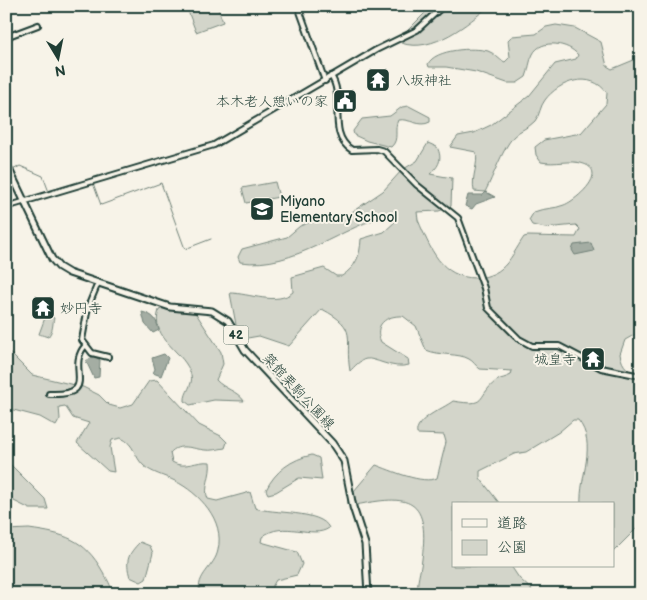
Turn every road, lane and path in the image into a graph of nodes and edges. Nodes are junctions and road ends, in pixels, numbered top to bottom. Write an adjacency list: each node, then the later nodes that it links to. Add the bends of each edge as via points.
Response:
1 (298, 6): 6 (street)
2 (443, 6): 5 (street, via 416,30)
3 (38, 25): 4 (street)
4 (6, 37)
5 (332, 76): 6 (street); 13 (street, via 336,88 336,120 343,142 352,150 378,148 384,151 417,185 458,218 480,275 488,308 518,340 532,346 565,348 601,368)
6 (325, 80): 8 (street, via 206,148)
7 (6, 163): 8 (main road, 築館栗駒公園線 / 42)
8 (24, 200): 9 (street); 10 (main road, 築館栗駒公園線 / 42, via 56,264 69,273)
9 (6, 207)
10 (98, 283): 11 (street, via 82,332); 15 (main road, 築館栗駒公園線 / 42, via 170,307 212,310 228,321 245,350 332,443 344,461 353,507 365,544)
11 (85, 346): 12 (street); 14 (street, via 80,356 80,382 76,389 67,394)
12 (108, 357)
13 (641, 376)
14 (50, 394)
15 (368, 594)

